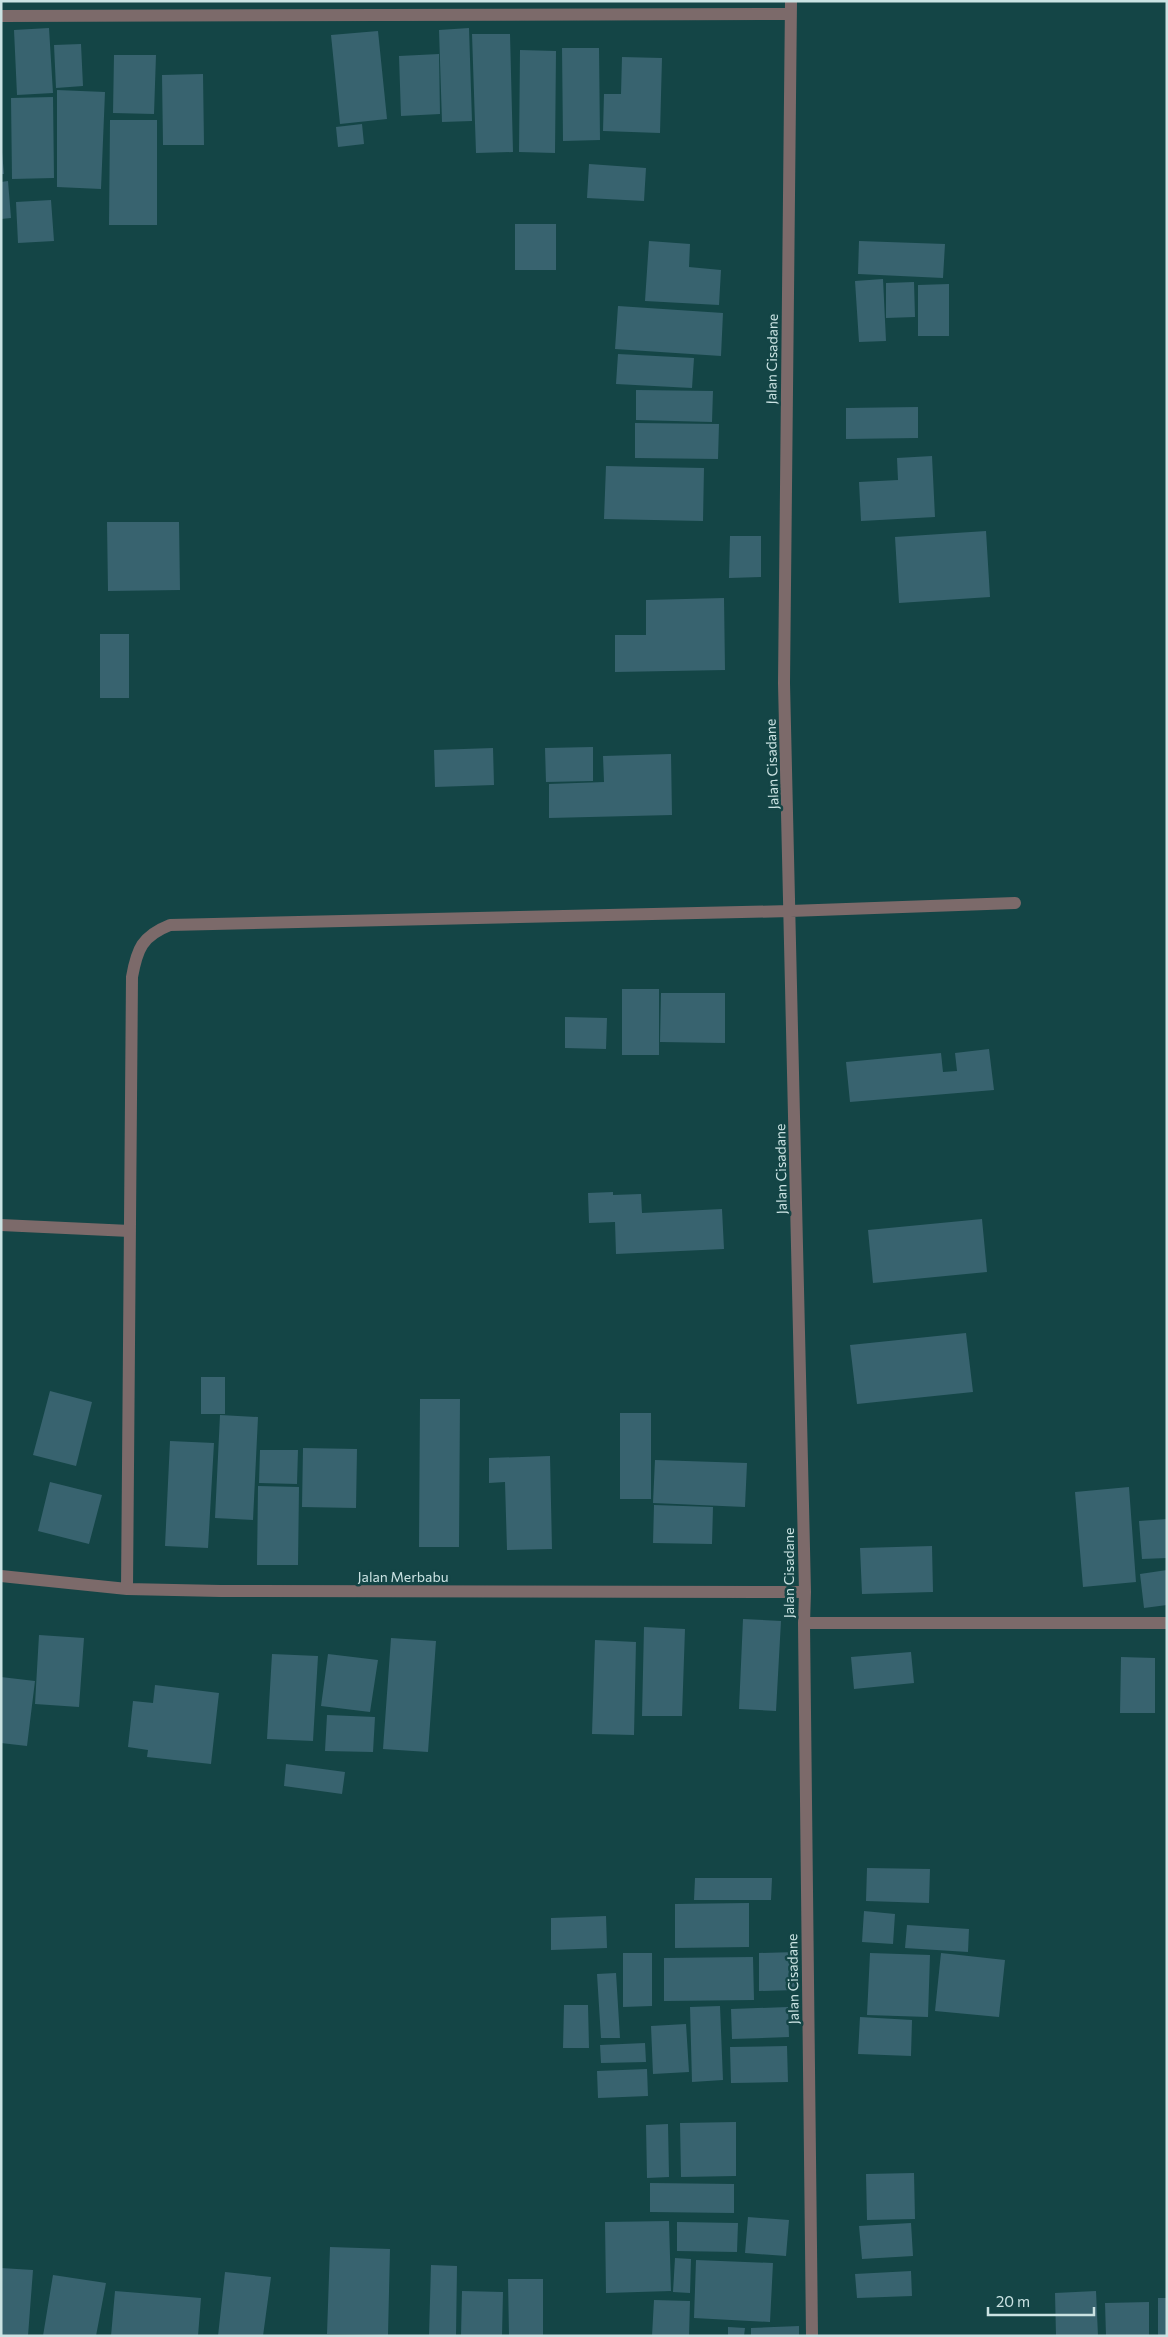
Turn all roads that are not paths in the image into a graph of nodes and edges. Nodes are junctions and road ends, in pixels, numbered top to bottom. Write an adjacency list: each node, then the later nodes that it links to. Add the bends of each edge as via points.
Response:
1 (791, 7): 2 (street); 4 (street, Jalan Cisadane, via 784,684)
2 (1, 16)
3 (1015, 903): 4 (street)
4 (790, 911): 6 (street, via 170,925 158,930 141,944 132,977); 9 (street, Jalan Cisadane)
5 (1, 1225): 6 (street)
6 (130, 1231): 8 (street)
7 (1, 1576): 8 (street, Jalan Merbabu)
8 (126, 1589): 9 (street, Jalan Merbabu)
9 (806, 1592): 10 (street, Jalan Cisadane)
10 (804, 1623): 11 (street); 12 (street, Jalan Cisadane)
11 (1167, 1624)
12 (812, 2336)

